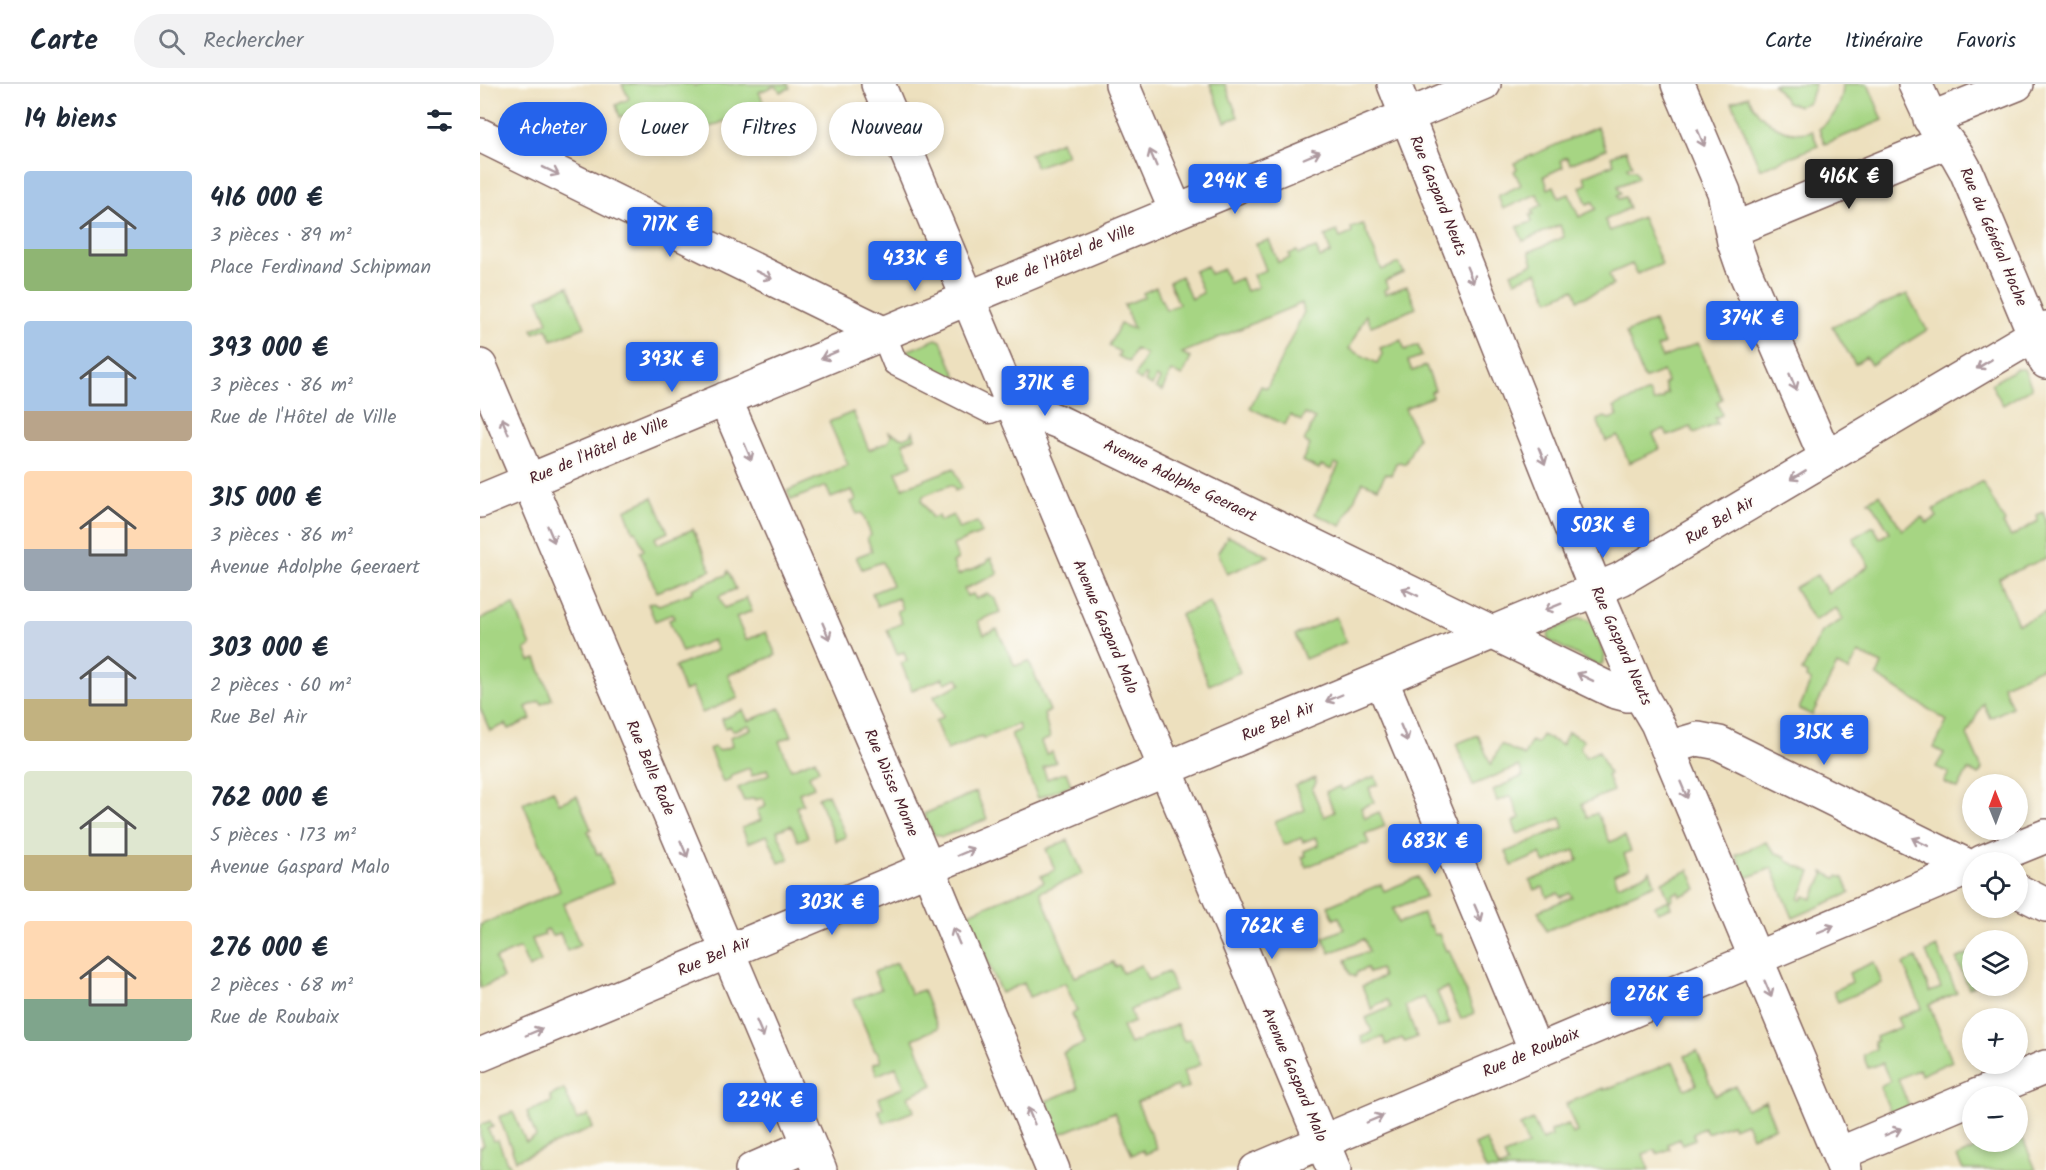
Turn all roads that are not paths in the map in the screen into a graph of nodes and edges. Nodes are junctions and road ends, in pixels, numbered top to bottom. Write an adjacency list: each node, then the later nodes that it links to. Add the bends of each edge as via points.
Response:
1 (878, 84): 13 (street, Avenue Gaspard Malo)
2 (1122, 84): 11 (street, one-way to 2)
3 (1394, 84): 8 (street, Rue Gaspard Neuts)
4 (1484, 84): 8 (street, Rue de l'Hôtel de Ville)
5 (1678, 84): 12 (street, one-way to 12, via 1724,192)
6 (1915, 84): 9 (street, Rue du Général Hoche)
7 (2017, 84): 9 (street)
8 (1407, 116): 11 (street, Rue de l'Hôtel de Ville, one-way to 8); 22 (street, Rue Gaspard Neuts, one-way to 22)
9 (1938, 130): 12 (street); 15 (street, Rue du Général Hoche, via 1966,171)
10 (480, 135): 14 (street, one-way to 14)
11 (1176, 212): 13 (street, Rue de l'Hôtel de Ville)
12 (1732, 230): 19 (street, one-way to 19, via 1742,265)
13 (967, 298): 14 (street, Rue de l'Hôtel de Ville); 18 (street, Avenue Gaspard Malo)
14 (883, 333): 17 (street, Rue de l'Hôtel de Ville, one-way to 17); 18 (street, via 895,363 990,411)
15 (2042, 341): 19 (street, Rue Bel Air, one-way to 19)
16 (480, 366): 20 (street, Rue Belle Rade, one-way to 16)
17 (725, 399): 20 (street, Rue de l'Hôtel de Ville); 31 (street, Rue Wisse Morne, one-way to 31)
18 (1011, 403): 23 (street, Avenue Adolphe Geeraert, one-way to 18, via 1059,422); 27 (street, Avenue Gaspard Malo)
19 (1826, 458): 22 (street, Rue Bel Air, one-way to 22)
20 (528, 480): 21 (street, Rue de l'Hôtel de Ville); 35 (street, Rue Belle Rade, one-way to 35)
21 (480, 501)
22 (1596, 590): 23 (street, Rue Bel Air, one-way to 23); 25 (street, Rue Gaspard Neuts)
23 (1492, 632): 24 (street, Rue Bel Air); 25 (street, Avenue Adolphe Geeraert, one-way to 23, via 1613,691)
24 (1381, 679): 27 (street, Rue Bel Air, one-way to 27); 37 (street, one-way to 37)
25 (1640, 693): 26 (street, Rue Gaspard Neuts)
26 (1667, 748): 30 (street, one-way to 26, via 1719,743 1698,739); 36 (street, Rue Gaspard Neuts, one-way to 36)
27 (1164, 769): 31 (street, Rue Bel Air, one-way to 27); 42 (street, Avenue Gaspard Malo)
28 (2046, 836): 29 (street, Rue de Roubaix)
29 (2008, 852)
30 (1962, 860)
31 (928, 868): 35 (street, Rue Bel Air); 46 (street, Rue Wisse Morne, one-way to 31)
32 (1962, 871): 36 (street, Rue de Roubaix, one-way to 32)
33 (2028, 896): 34 (street)
34 (2046, 905)
35 (728, 952): 38 (street, Rue Bel Air, one-way to 35); 43 (street, Rue Belle Rade, one-way to 43)
36 (1755, 959): 37 (street, Rue de Roubaix); 44 (street, Rue Gaspard Neuts, one-way to 44)
37 (1536, 1051): 42 (street, Rue de Roubaix, one-way to 37)
38 (480, 1055)
39 (2046, 1067): 40 (street)
40 (2000, 1086)
41 (1962, 1103): 44 (street, one-way to 41)
42 (1328, 1156): 47 (street, Rue de Roubaix)
43 (815, 1158): 45 (street)
44 (1839, 1165)
45 (752, 1170)
46 (1053, 1170)
47 (1256, 1170)

